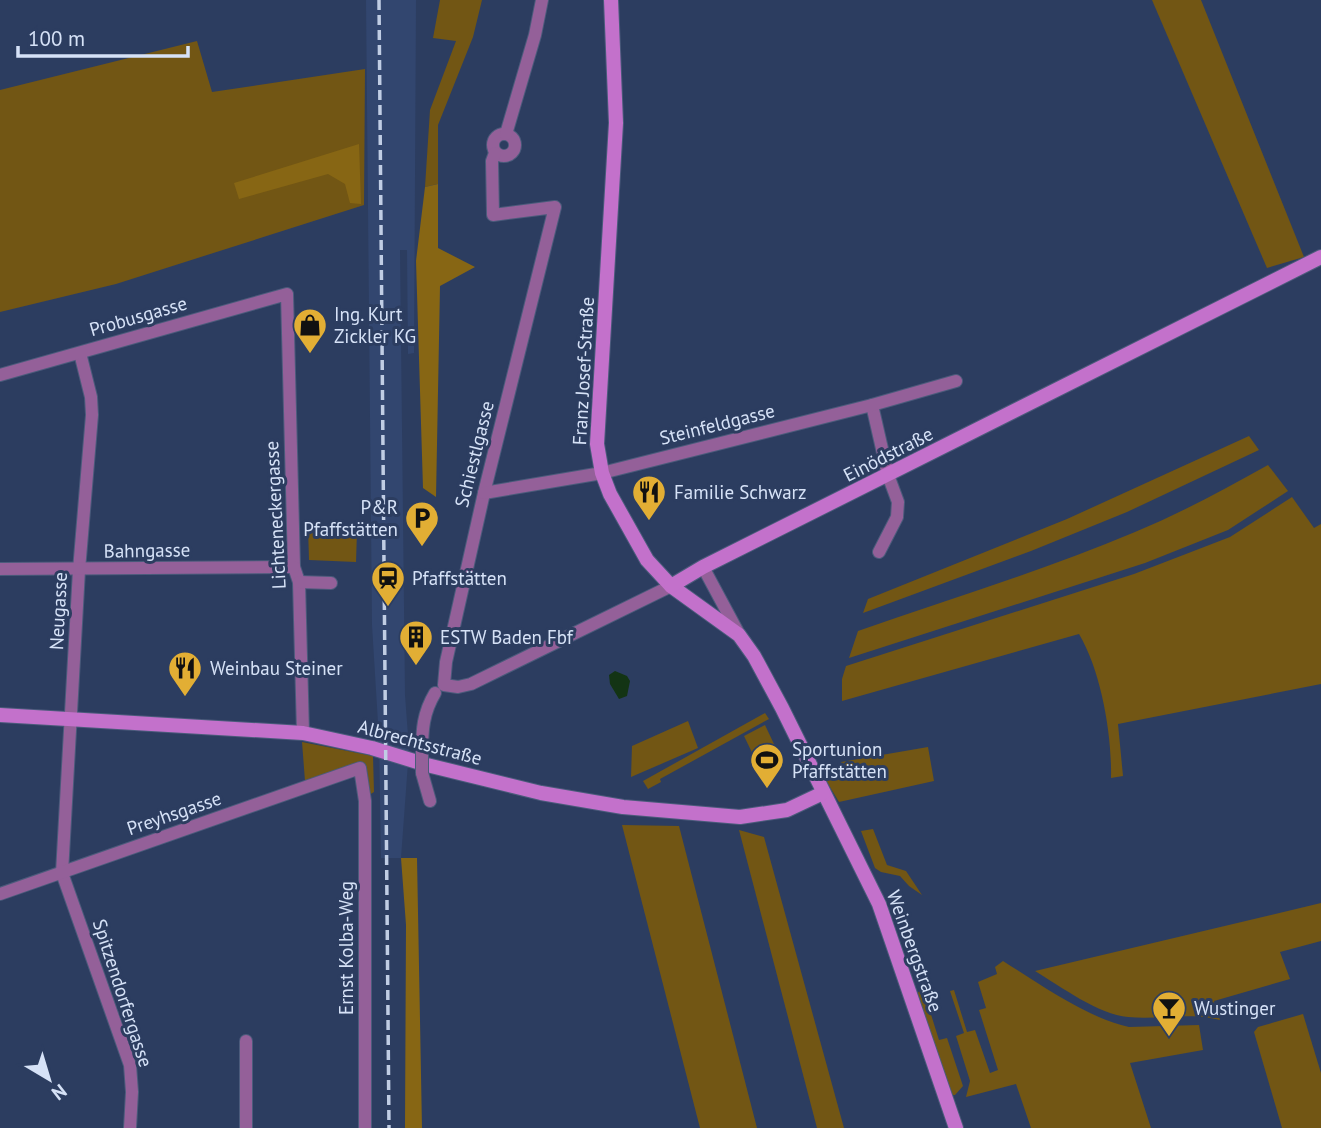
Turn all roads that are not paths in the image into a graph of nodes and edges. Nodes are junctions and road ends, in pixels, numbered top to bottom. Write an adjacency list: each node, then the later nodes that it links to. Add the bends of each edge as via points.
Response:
1 (541, 0): 11 (street, Schiestlgasse, via 506,134 493,140 493,215 555,207)
2 (611, 0): 9 (street, Franz Josef-Straße, via 616,123 597,444)
3 (1321, 257): 10 (street, Einödstraße)
4 (287, 295): 5 (street, Probusgasse); 13 (street, Lichteneckergasse)
5 (80, 353): 6 (street, Probusgasse); 16 (street, Neugasse, via 92,415)
6 (0, 375)
7 (956, 381): 8 (street, Steinfeldgasse)
8 (872, 405): 9 (street, Steinfeldgasse); 10 (street)
9 (602, 473): 11 (street, Steinfeldgasse); 19 (street, Franz Josef-Straße, via 647,560)
10 (888, 475): 12 (street, via 898,502 897,517); 14 (street, Einödstraße)
11 (484, 493): 21 (street, Schiestlgasse, via 444,685)
12 (879, 552)
13 (294, 567): 16 (street, Bahngasse); 17 (street, Lichteneckergasse)
14 (704, 567): 19 (street, Einödstraße); 20 (street)
15 (0, 569): 16 (street, Bahngasse)
16 (79, 570): 24 (street, Neugasse)
17 (299, 582): 18 (street); 25 (street, Lichteneckergasse)
18 (331, 583)
19 (671, 586): 20 (street, Franz Josef-Straße); 21 (street, Einödstraße)
20 (739, 635): 27 (street, Franz Josef-Straße, via 782,708)
21 (471, 684)
22 (435, 693): 28 (street, bridge, via 422,722 422,773)
23 (0, 715): 24 (street, Albrechtsstraße)
24 (71, 718): 25 (street, Albrechtsstraße); 29 (street, Neugasse)
25 (303, 733): 27 (street, Albrechtsstraße, via 541,793 623,807 740,817 787,810)
26 (360, 768): 29 (street, Preyhsgasse); 34 (street, Ernst Kolba-Weg, via 365,801)
27 (823, 793): 35 (street, Weinbergstraße, via 879,904)
28 (430, 802)
29 (62, 873): 30 (street, Preyhsgasse); 32 (street, Spitzendorfergasse, via 130,1065)
30 (0, 894)
31 (246, 1041): 33 (street)
32 (130, 1128)
33 (246, 1128)
34 (365, 1128)
35 (956, 1128)

